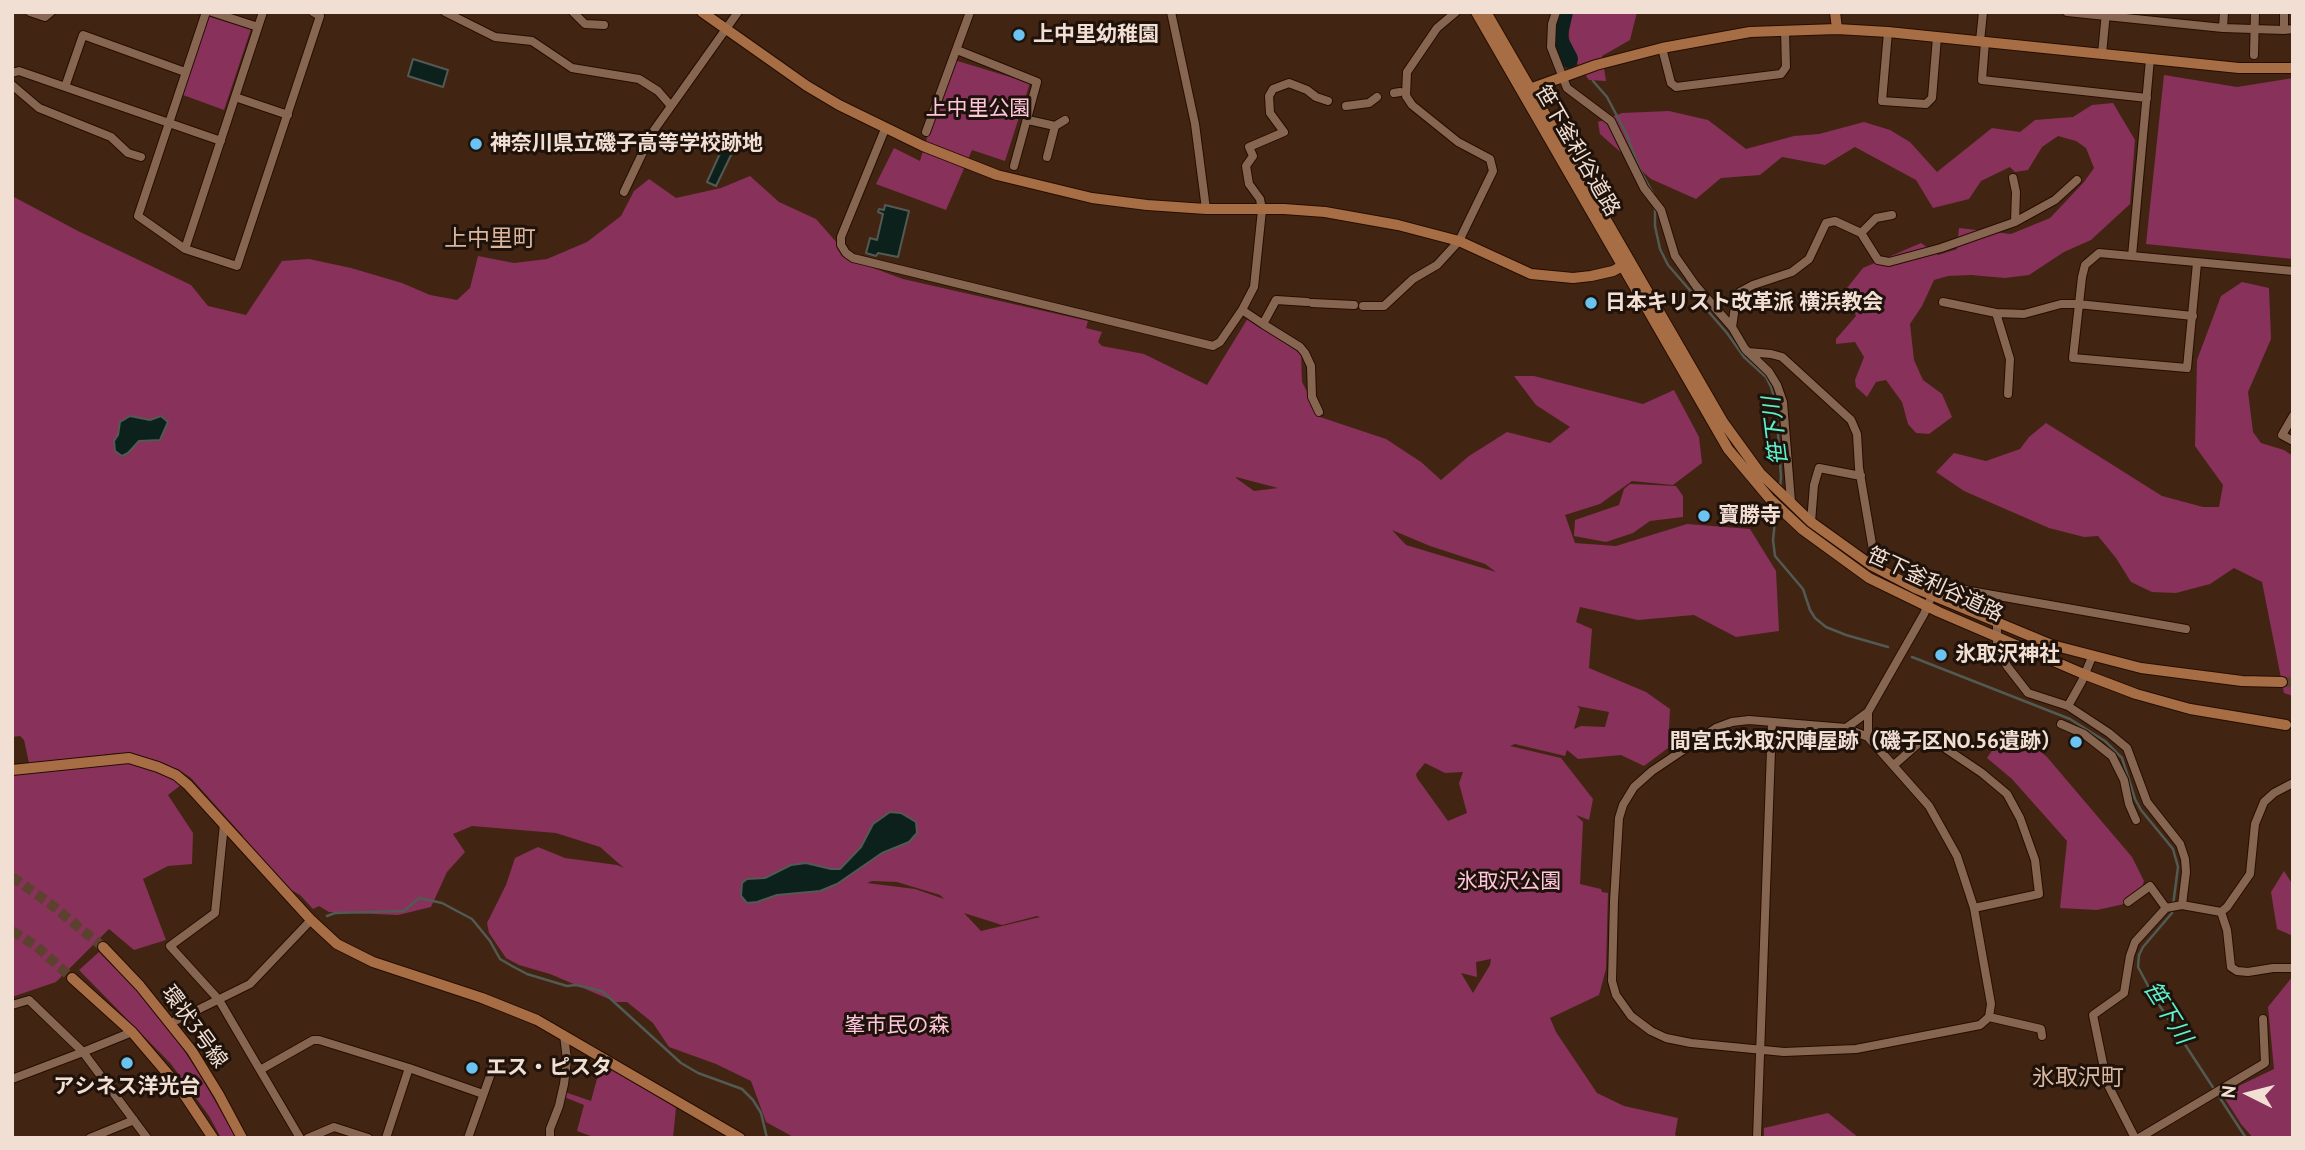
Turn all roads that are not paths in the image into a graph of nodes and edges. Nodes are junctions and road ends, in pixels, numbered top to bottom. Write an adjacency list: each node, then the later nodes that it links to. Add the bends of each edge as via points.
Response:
1 (30, 12): 2 (street, via 45,18)
2 (51, 12)
3 (206, 12): 41 (street)
4 (212, 12): 25 (street)
5 (263, 12): 25 (street)
6 (313, 12): 53 (street, via 320,16)
7 (445, 12): 51 (street, via 495,37 532,41 572,68 639,79)
8 (573, 12): 24 (street, via 585,24)
9 (702, 12): 27 (street)
10 (738, 12): 27 (street)
11 (971, 12): 36 (street)
12 (1171, 12): 67 (street, via 1195,124)
13 (1456, 12): 72 (street, via 1437,28 1407,72 1406,96 1458,142 1490,159 1493,172)
14 (1476, 12): 46 (street, 笹下釜利谷道路)
15 (1486, 12): 46 (street, 笹下釜利谷道路)
16 (1556, 12): 43 (street, via 1551,47)
17 (1835, 12): 28 (street)
18 (1983, 12): 34 (street)
19 (2067, 12): 23 (street)
20 (2224, 12): 26 (street)
21 (2255, 12): 29 (street)
22 (2284, 12): 30 (street)
23 (2106, 14): 26 (street); 37 (street)
24 (604, 25)
25 (258, 27): 47 (street)
26 (2222, 28): 29 (street)
27 (725, 29): 51 (street); 58 (street, via 807,86)
28 (1838, 29): 31 (street); 32 (street)
29 (2254, 30): 30 (street); 38 (street)
30 (2288, 30)
31 (1785, 31): 35 (street, via 1750,32); 35 (street, via 1786,67 1781,74 1676,87)
32 (1888, 32): 33 (street); 33 (street, via 1882,101 1926,104 1932,99)
33 (1937, 37): 34 (street)
34 (1982, 41): 37 (street); 49 (street, via 1982,80)
35 (1662, 48): 43 (street)
36 (957, 50): 54 (street, via 1037,82); 59 (street)
37 (2102, 54): 39 (street)
38 (2254, 55)
39 (2150, 59): 40 (street); 49 (street)
40 (2293, 68)
41 (185, 72): 45 (street, via 83,35); 56 (street)
42 (12, 73): 45 (street, via 19,71)
43 (1561, 76): 46 (street); 84 (street, via 1567,88 1611,121 1647,193 1661,210 1675,256)
44 (12, 85): 62 (street, via 39,108 111,137 128,153)
45 (65, 87): 56 (street)
46 (1526, 91): 76 (street, 笹下釜利谷道路)
47 (235, 97): 53 (street); 60 (street)
48 (1377, 97): 52 (street, via 1369,103)
49 (2147, 98): 74 (street)
50 (1328, 101): 68 (street, via 1293,84 1273,89 1270,113 1284,132 1249,147 1254,156 1246,166)
51 (671, 106): 66 (street)
52 (1346, 106)
53 (288, 115): 73 (street, via 237,266)
54 (1028, 120): 57 (street); 63 (street)
55 (1065, 120): 57 (street)
56 (169, 124): 60 (street); 62 (street)
57 (1055, 126): 61 (street)
58 (885, 129): 67 (street, via 997,175 1092,198); 80 (street, via 841,237 841,245 853,258 1206,346 1220,342)
59 (926, 132)
60 (221, 141): 73 (street)
61 (1047, 158)
62 (148, 160): 73 (street, via 138,216)
63 (1014, 166)
64 (2013, 178): 70 (street)
65 (2077, 180): 70 (street, via 2055,200)
66 (624, 192)
67 (1206, 209): 68 (street)
68 (1262, 210): 72 (street, via 1325,212); 80 (street, via 1254,287)
69 (1892, 215): 71 (street, via 1876,218)
70 (2015, 222): 71 (street, via 1889,262 1878,260)
71 (1861, 233): 84 (street, via 1835,221 1826,223 1809,259 1792,272 1740,292)
72 (1459, 241): 76 (street, via 1531,274 1573,278); 83 (street, via 1437,265 1413,279 1384,306 1276,300)
73 (185, 249)
74 (2132, 256): 75 (street); 79 (street, via 2099,253 2085,265)
75 (2197, 262): 77 (street); 82 (street)
76 (1627, 264): 91 (street, 笹下釜利谷道路, via 1723,422); 91 (street, 笹下釜利谷道路, via 1728,449 1770,499)
77 (2293, 271)
78 (1942, 302): 81 (street)
79 (2078, 304): 81 (street, via 2024,314); 82 (street); 82 (street, via 2073,358 2187,368)
80 (1242, 310): 83 (street)
81 (1996, 313): 86 (street, via 2010,359)
82 (2193, 316)
83 (1263, 324): 87 (street, via 1305,353)
84 (1732, 327): 85 (street)
85 (1748, 352): 90 (street, via 1782,357 1851,420); 91 (street, via 1769,372 1783,402)
86 (2008, 394)
87 (1319, 412)
88 (2293, 416): 89 (street, via 2282,435)
89 (2293, 441)
90 (1861, 476): 92 (street, via 1819,468); 93 (street, via 1873,550)
91 (1787, 506): 92 (street, 笹下釜利谷道路); 95 (street, 笹下釜利谷道路, via 1824,546 1869,578)
92 (1811, 522): 93 (street, 笹下釜利谷道路)
93 (1871, 565): 94 (street, 笹下釜利谷道路)
94 (1932, 595): 95 (street); 96 (street, 笹下釜利谷道路); 97 (street, via 1946,584)
95 (1928, 606): 98 (street, 笹下釜利谷道路); 103 (street)
96 (1997, 623): 98 (street); 99 (street, 笹下釜利谷道路)
97 (2186, 629)
98 (1997, 635): 100 (street, 笹下釜利谷道路); 102 (street, via 2007,666 2028,693)
99 (2092, 656): 100 (street); 101 (street, 笹下釜利谷道路, via 2193,676)
100 (2085, 674): 102 (street); 106 (street, 笹下釜利谷道路, via 2190,709)
101 (2282, 682)
102 (2068, 706): 111 (street, via 2127,748)
103 (1868, 712): 107 (street); 108 (street)
104 (1772, 722): 107 (street); 133 (street); 133 (street, via 1741,721 1716,729 1634,787 1619,818 1612,947 1616,995 1631,1016 1650,1031 1691,1043)
105 (2061, 724): 112 (street, via 2105,749)
106 (2286, 725)
107 (1846, 727): 108 (street)
108 (1868, 737): 109 (street)
109 (1895, 764): 118 (street, via 1944,831); 118 (street, via 1927,736 2007,794 2035,860 2039,894)
110 (12, 770): 115 (street, via 137,760 176,775)
111 (2137, 776): 112 (street); 117 (street, via 2147,802 2180,844 2186,872)
112 (2124, 779): 114 (street)
113 (2293, 783): 120 (street, via 2264,802 2255,824 2250,874)
114 (2136, 820)
115 (224, 824): 121 (street); 125 (street, via 215,912 170,946)
116 (2128, 902): 119 (street, via 2150,886)
117 (2182, 905): 119 (street); 120 (street)
118 (1974, 908): 127 (street, via 1991,1004)
119 (2165, 908): 153 (street, via 2135,942 2124,993 2093,1014 2107,1083)
120 (2221, 912): 123 (street, via 2231,967 2248,972)
121 (311, 920): 125 (street, via 250,984); 131 (street, via 337,944 373,962 511,1015 537,1020)
122 (103, 947): 129 (street, 環状3号線)
123 (2293, 968)
124 (72, 978): 130 (street)
125 (219, 1000): 129 (street); 137 (street)
126 (12, 1006): 134 (street, via 29,1000)
127 (1989, 1017): 132 (street, via 2041,1029); 133 (street, via 1972,1028 1856,1049 1811,1053)
128 (2263, 1019): 153 (street, via 2265,1063)
129 (171, 1023): 144 (street, 環状3号線)
130 (132, 1031): 134 (street); 143 (street, via 179,1087)
131 (564, 1035): 150 (street, via 564,1084); 151 (street)
132 (2042, 1036)
133 (1761, 1050): 152 (street)
134 (83, 1052): 138 (street); 140 (street)
135 (495, 1062): 139 (street)
136 (409, 1068): 137 (street, via 313,1040); 139 (street); 148 (street)
137 (260, 1070): 145 (street)
138 (12, 1079)
139 (483, 1094): 149 (street)
140 (134, 1120): 141 (street); 142 (street)
141 (90, 1138)
142 (147, 1138)
143 (213, 1138)
144 (242, 1138)
145 (300, 1138)
146 (308, 1138): 147 (street, via 334,1127)
147 (368, 1138)
148 (386, 1138)
149 (468, 1138)
150 (550, 1138)
151 (740, 1138)
152 (1757, 1138)
153 (2137, 1138)

